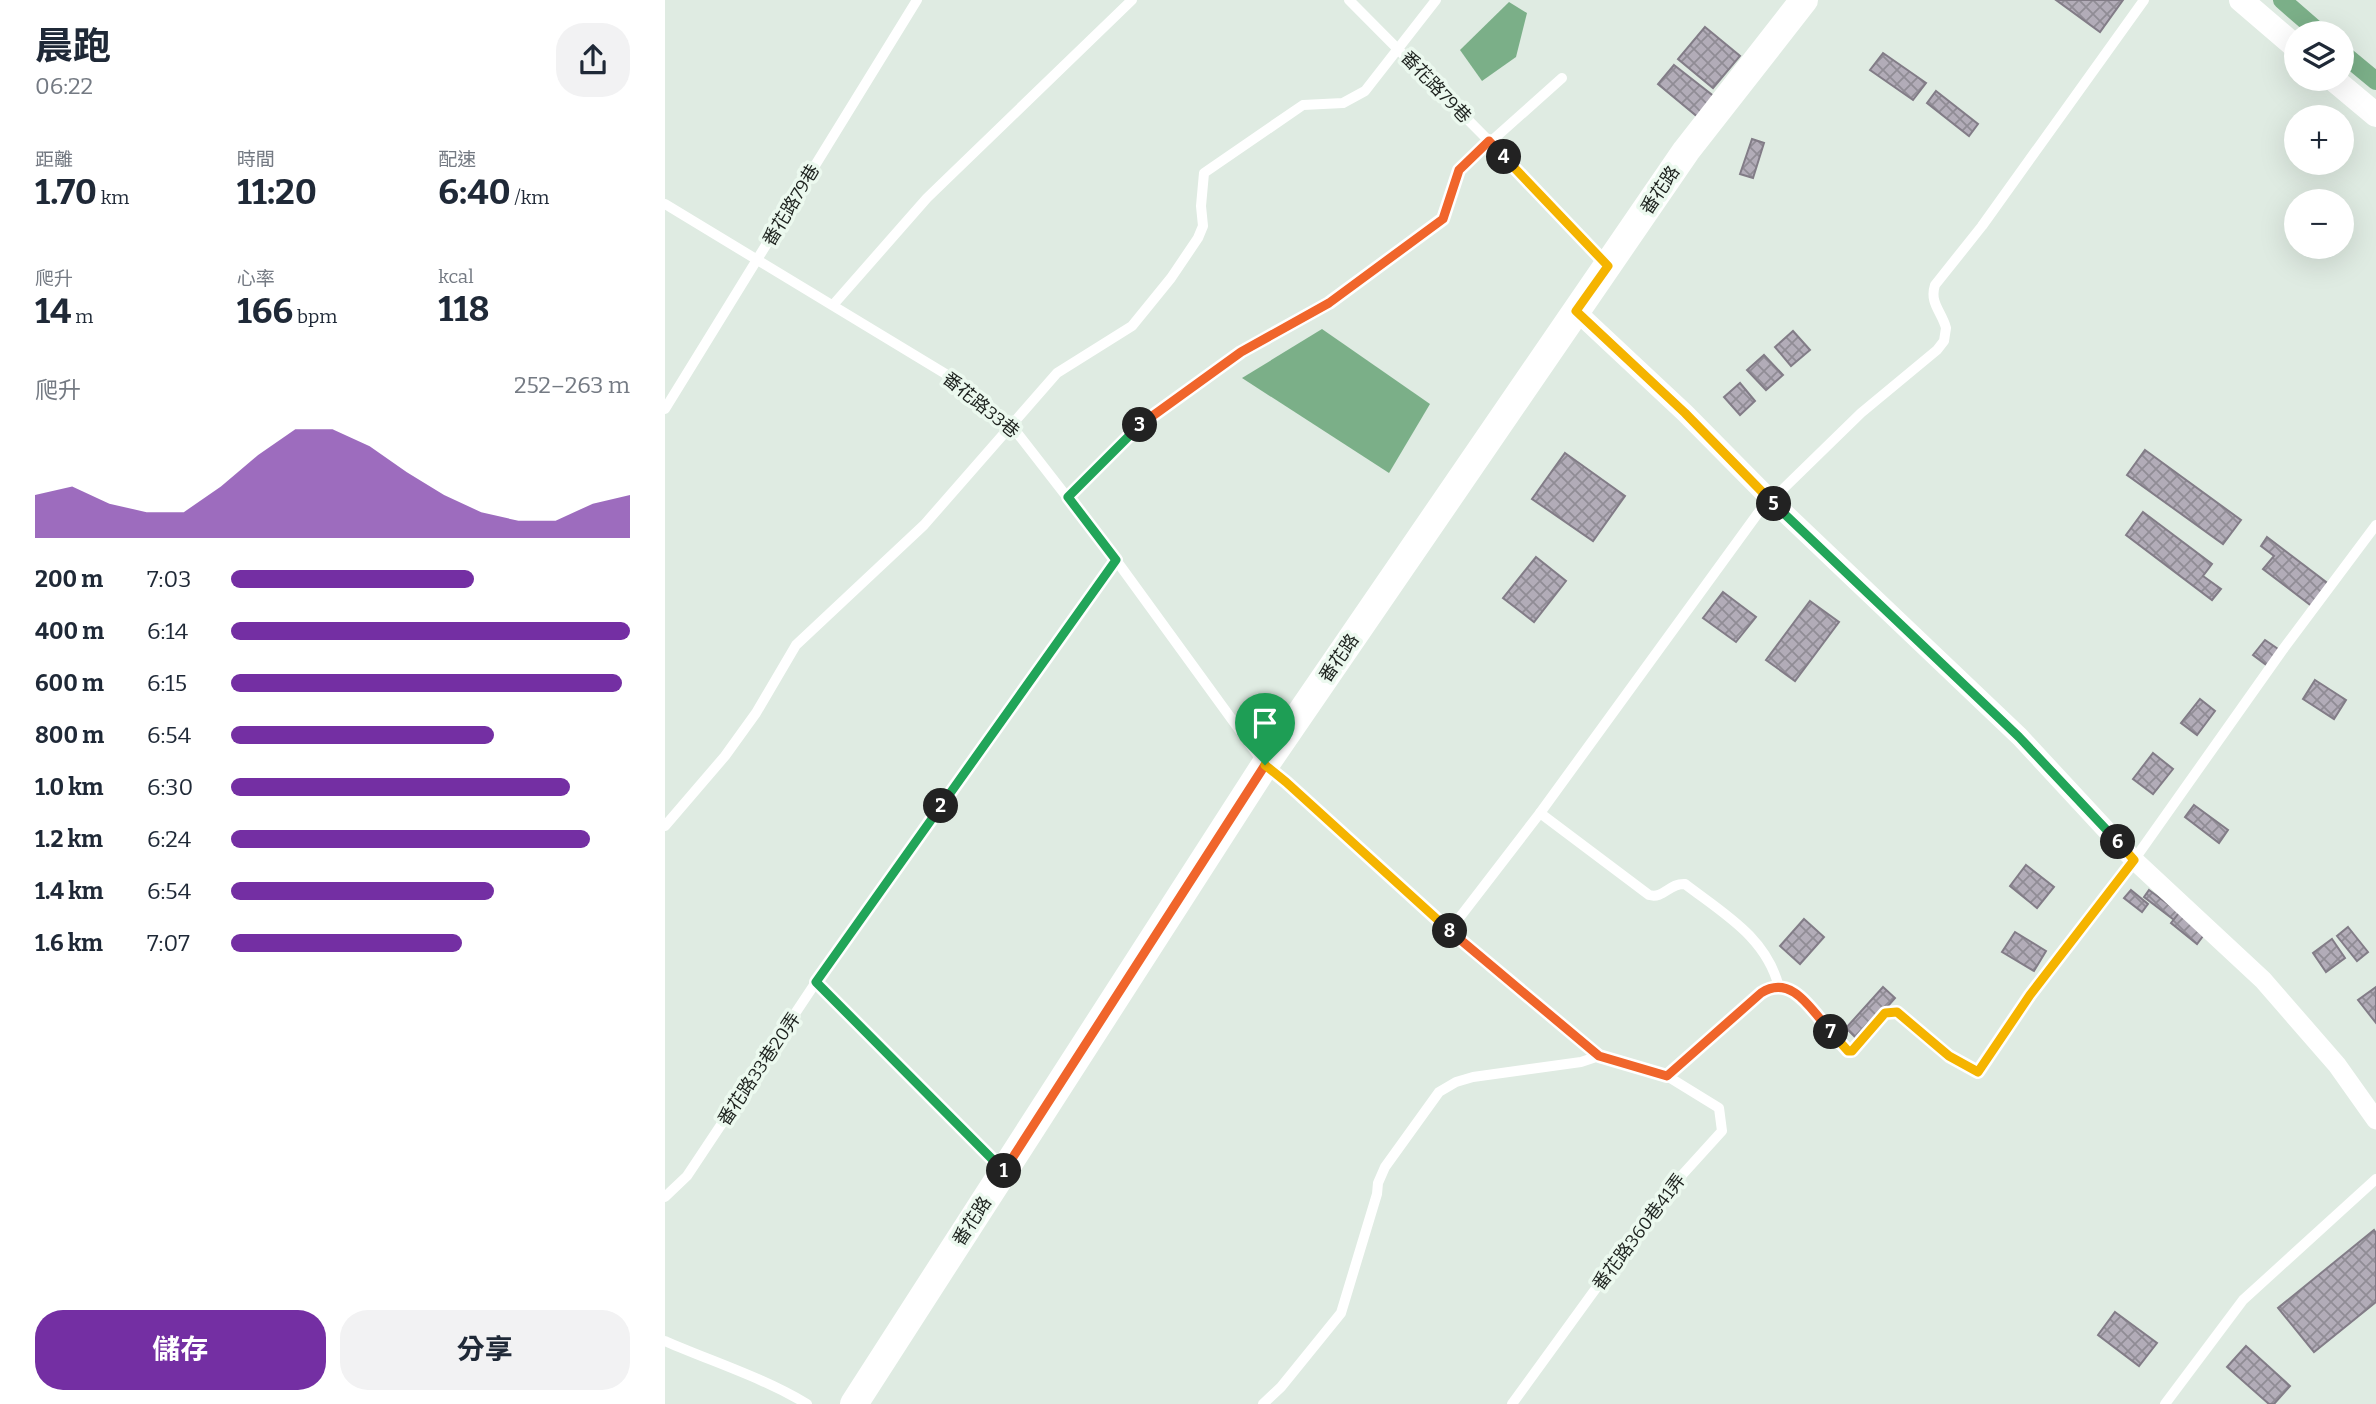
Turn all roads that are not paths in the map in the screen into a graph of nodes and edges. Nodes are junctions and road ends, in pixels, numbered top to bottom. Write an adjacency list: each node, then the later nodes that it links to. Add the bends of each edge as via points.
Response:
1 (917, 0): 15 (lane, 番花路79巷)
2 (1132, 0): 17 (lane, via 927,198)
3 (1349, 0): 9 (lane, 番花路79巷)
4 (1436, 0): 9 (lane)
5 (1804, 0): 16 (main road, 番花路, via 1686,151)
6 (2144, 0): 22 (lane, via 1982,226 1938,279 1933,298 1946,328 1941,345)
7 (2241, 0): 8 (street)
8 (2284, 37)
9 (1399, 49): 13 (lane, 番花路79巷); 20 (lane, via 1365,91 1343,103 1303,105 1204,173 1203,226 1171,278 1132,326 1057,373)
10 (1562, 78): 13 (lane)
11 (2347, 91): 12 (street)
12 (2376, 115)
13 (1489, 141): 16 (lane, 番花路79巷); 21 (lane, via 1459,170 1443,219 1329,303 1241,352 1147,418)
14 (665, 204): 15 (lane, 番花路33巷)
15 (758, 259): 17 (lane, 番花路33巷); 19 (lane, 番花路79巷)
16 (1608, 266): 18 (main road, 番花路)
17 (833, 305): 20 (lane, 番花路33巷, via 949,376)
18 (1576, 311): 22 (street); 25 (main road, 番花路)
19 (665, 409)
20 (1011, 425): 21 (lane, 番花路33巷); 27 (lane, via 924,525 796,645 733,745)
21 (1068, 497): 24 (lane, 番花路33巷)
22 (1769, 498): 26 (lane); 28 (street, via 2019,737)
23 (2376, 525): 28 (lane)
24 (1116, 560): 25 (lane, 番花路33巷); 30 (lane, 番花路33巷20弄)
25 (1265, 765): 29 (lane, 番花路33巷); 35 (main road, 番花路)
26 (1540, 813): 29 (lane); 31 (lane, via 1649,895 1661,895 1674,885 1685,884 1754,938 1775,968)
27 (665, 826)
28 (2134, 860): 31 (lane, via 2030,995 1978,1072 1949,1056 1897,1012 1885,1013 1859,1046 1848,1051 1793,990); 34 (street, via 2263,980 2337,1065)
29 (1450, 930): 32 (lane, 番花路33巷)
30 (816, 982): 35 (lane); 37 (lane, 番花路33巷20弄, via 687,1176)
31 (1779, 987): 33 (lane, via 1761,993)
32 (1599, 1056): 33 (lane); 41 (lane, via 1473,1077 1439,1092 1385,1167 1341,1313)
33 (1667, 1076): 42 (lane, 番花路360巷41弄, via 1719,1108 1721,1130 1663,1196)
34 (2376, 1120)
35 (1004, 1171): 40 (main road, 番花路)
36 (2376, 1179): 43 (lane, via 2243,1300)
37 (665, 1197)
38 (665, 1341): 39 (lane, via 735,1368)
39 (807, 1404)
40 (854, 1404)
41 (1263, 1404)
42 (1513, 1404)
43 (2165, 1404)

